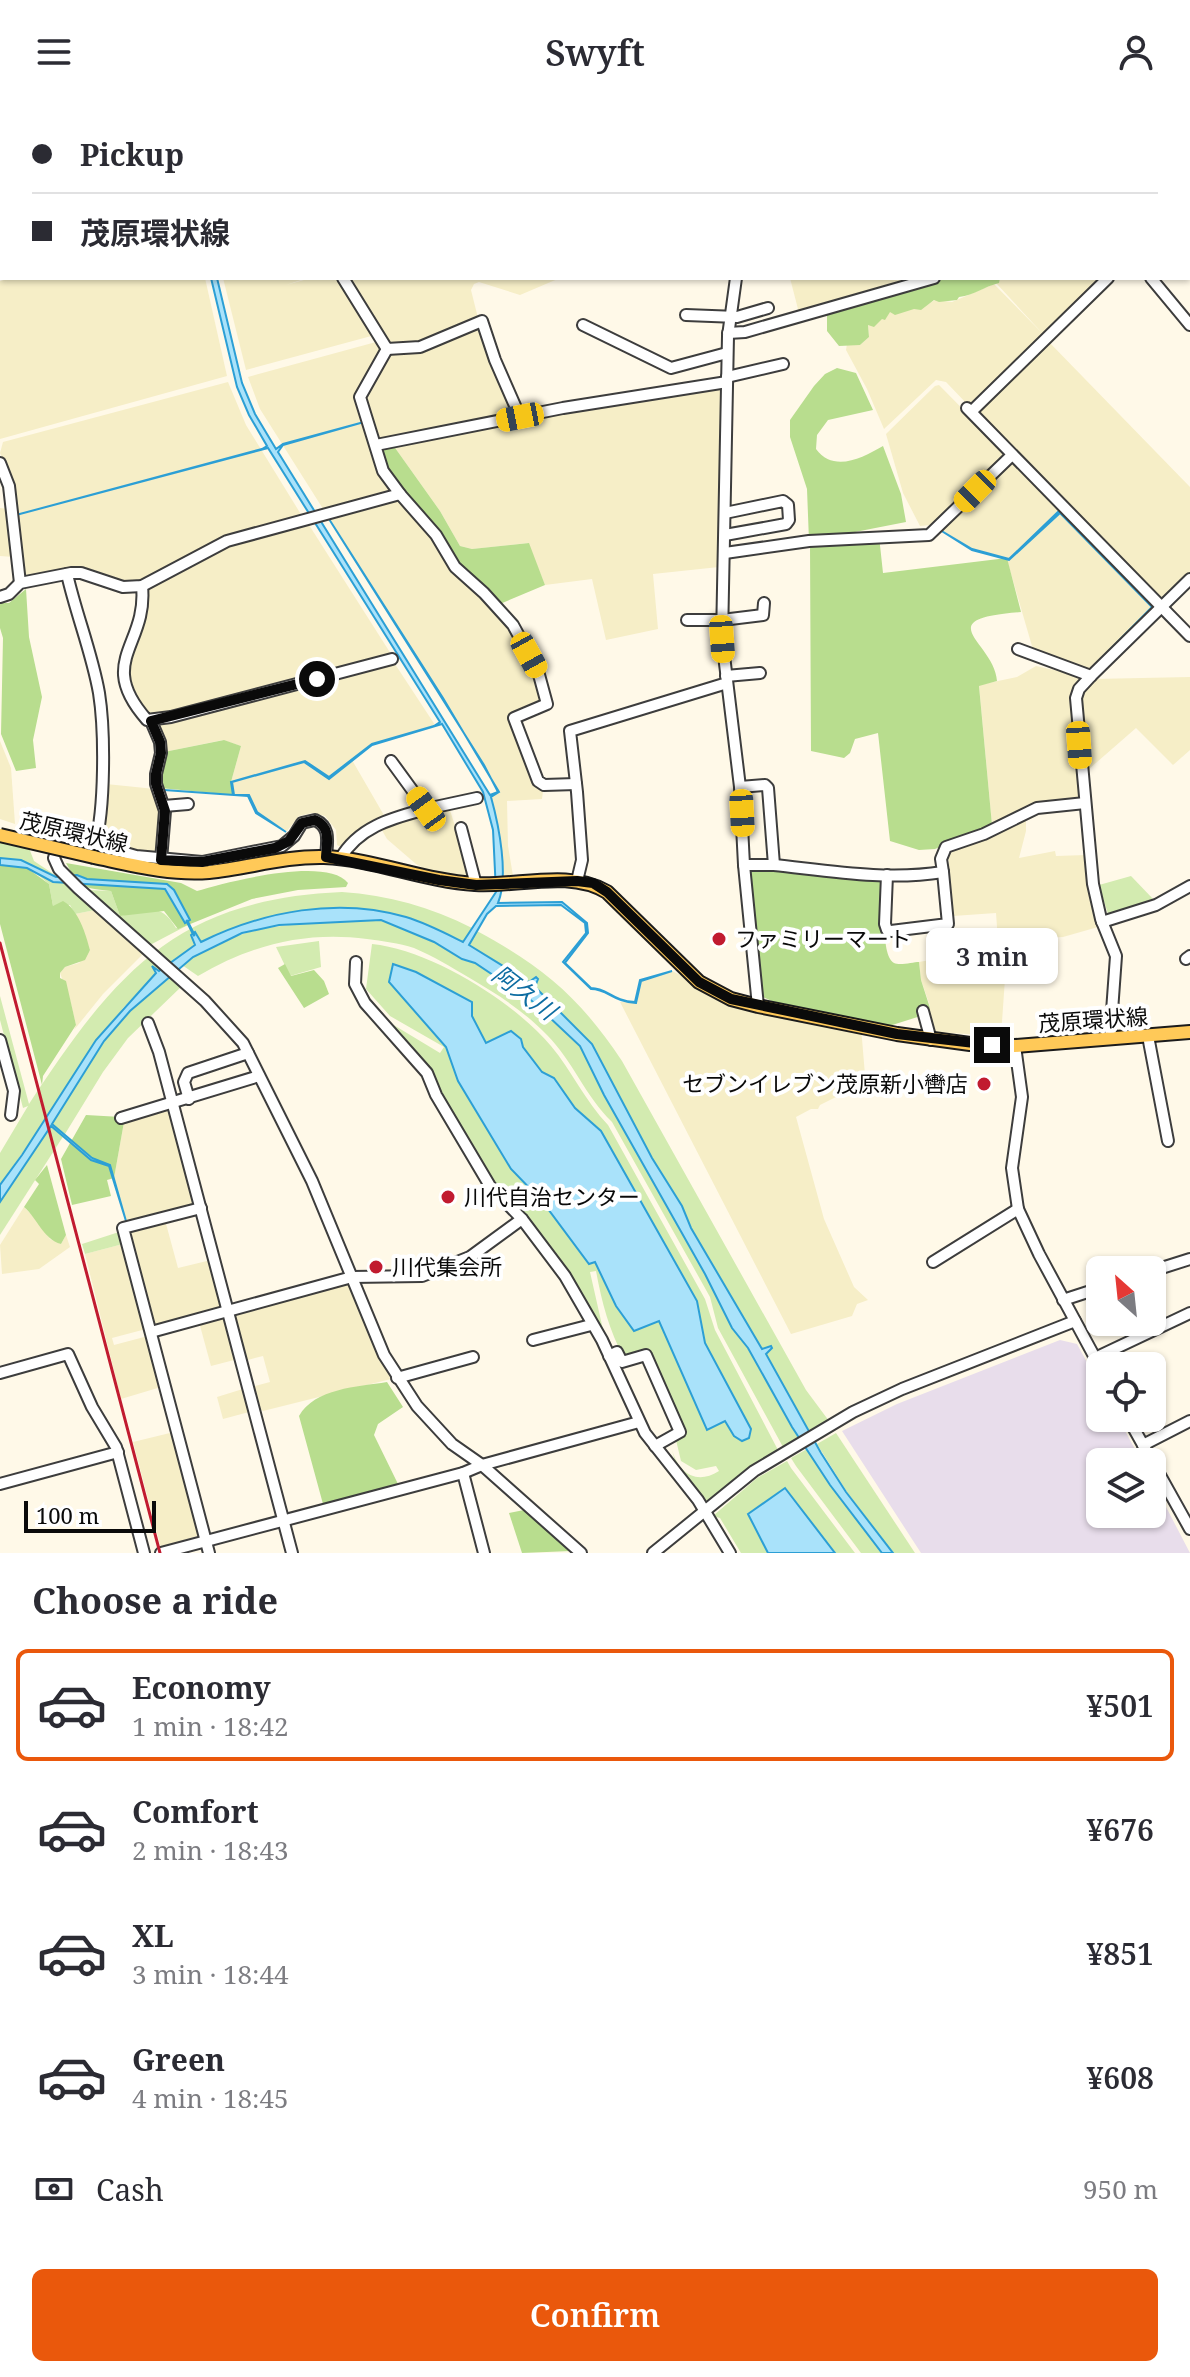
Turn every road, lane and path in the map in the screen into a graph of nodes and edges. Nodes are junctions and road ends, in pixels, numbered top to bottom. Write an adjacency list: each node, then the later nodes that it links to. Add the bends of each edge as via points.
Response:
1 (344, 280): 12 (street)
2 (736, 280): 8 (street)
3 (927, 280): 11 (street)
4 (1106, 280): 18 (street, via 970,410)
5 (1153, 280): 10 (street)
6 (768, 308): 8 (street)
7 (686, 315): 8 (street)
8 (729, 316): 11 (street)
9 (583, 325): 13 (street, via 671,368)
10 (1190, 325)
11 (728, 335): 13 (street)
12 (387, 349): 16 (street, via 420,347 482,321); 17 (street, via 360,397)
13 (728, 352): 15 (street)
14 (783, 364): 15 (street)
15 (727, 379): 16 (street); 21 (street)
16 (520, 417): 17 (street)
17 (376, 445): 20 (street, via 385,476)
18 (1012, 455): 23 (street, via 929,535 809,541); 30 (street)
19 (0, 463): 26 (street, via 9,486)
20 (400, 494): 27 (street, via 220,544); 41 (street, via 436,535 451,562 513,625 538,671 547,704 514,718 538,781)
21 (725, 513): 22 (street); 22 (street, via 783,501 789,520)
22 (725, 535): 23 (street)
23 (725, 553): 32 (street)
24 (67, 574): 26 (street); 27 (street); 50 (street, via 99,693 100,826)
25 (1190, 579): 30 (street)
26 (20, 583): 28 (street)
27 (142, 586): 39 (street, via 142,605 122,668 129,699)
28 (0, 597)
29 (764, 603): 32 (street, via 763,615)
30 (1161, 608): 33 (street); 37 (street)
31 (687, 620): 32 (street)
32 (722, 620): 38 (street)
33 (1190, 636)
34 (1018, 649): 37 (street)
35 (392, 659): 39 (street)
36 (760, 673): 38 (street)
37 (1091, 676): 44 (street, via 1076,698)
38 (727, 680): 41 (street, via 570,731); 42 (street)
39 (151, 721): 46 (street, via 160,742 156,784)
40 (391, 761): 47 (street)
41 (576, 784): 57 (street, via 582,860)
42 (740, 787): 53 (street); 54 (street, via 768,788)
43 (477, 798): 47 (street)
44 (1085, 803): 55 (street, via 1037,808 946,847); 60 (street)
45 (188, 804): 46 (street)
46 (164, 806): 52 (street)
47 (426, 809): 51 (street, via 381,821)
48 (461, 828): 58 (street)
49 (0, 835): 50 (main road, 茂原環状線, bridge)
50 (94, 851): 51 (main road, 茂原環状線, via 155,870 192,873); 52 (street); 71 (street, via 74,838 63,840 55,848 56,864 187,984)
51 (333, 858): 52 (street, via 325,826 315,820 302,823 289,841 275,848 202,862); 58 (main road, 茂原環状線)
52 (161, 860)
53 (744, 865): 54 (street); 62 (street)
54 (774, 865): 56 (street)
55 (943, 872): 56 (street); 56 (street, via 948,924 891,931 886,928)
56 (887, 875)
57 (577, 881): 58 (main road, 茂原環状線); 62 (main road, 茂原環状線, via 607,892 699,982)
58 (476, 885)
59 (1190, 886): 60 (street, via 1156,905)
60 (1102, 922): 67 (street, via 1116,956)
61 (356, 962): 80 (street, via 355,984 365,1003 427,1073 490,1186)
62 (758, 1006): 69 (main road, 茂原環状線)
63 (923, 1011): 69 (street)
64 (148, 1023): 74 (street)
65 (1190, 1032): 66 (main road, 茂原環状線)
66 (1148, 1036): 67 (main road, 茂原環状線); 77 (street)
67 (1110, 1039): 70 (main road, 茂原環状線)
68 (0, 1040): 75 (street, via 14,1091)
69 (931, 1040): 70 (main road, 茂原環状線)
70 (1015, 1046): 79 (street, via 1022,1097 1012,1168)
71 (248, 1053): 72 (street); 73 (street, via 188,1073 184,1082)
72 (259, 1076): 73 (street); 84 (street, via 312,1181)
73 (189, 1099): 74 (street)
74 (173, 1104): 76 (street); 78 (street)
75 (11, 1115)
76 (121, 1118)
77 (1168, 1141)
78 (201, 1208): 87 (street); 91 (street, via 123,1228)
79 (1018, 1209): 82 (street); 86 (street)
80 (522, 1219): 84 (street, via 470,1257 422,1276); 90 (street, via 565,1276)
81 (1190, 1259): 83 (street)
82 (933, 1262)
83 (1166, 1267)
84 (352, 1277): 87 (street); 98 (street)
85 (1086, 1293): 86 (street)
86 (1063, 1300): 89 (street)
87 (228, 1311): 91 (street); 109 (street)
88 (1190, 1313): 94 (street)
89 (1075, 1321): 93 (street); 108 (street, via 902,1389 831,1425 754,1471)
90 (591, 1325): 92 (street); 95 (street)
91 (151, 1332): 111 (street)
92 (533, 1340)
93 (1092, 1352)
94 (1116, 1352)
95 (609, 1356): 100 (street); 103 (street, via 617,1352 622,1362 646,1355 680,1432)
96 (473, 1357): 98 (street)
97 (0, 1373): 104 (street, via 68,1354)
98 (397, 1378): 105 (street, via 433,1426)
99 (1190, 1421): 102 (street)
100 (639, 1422): 103 (street); 105 (street)
101 (1136, 1432): 102 (street)
102 (1143, 1445): 110 (street)
103 (655, 1446): 108 (street)
104 (118, 1452): 107 (street); 112 (street)
105 (482, 1465): 106 (street); 117 (street)
106 (463, 1473): 109 (street); 116 (street)
107 (0, 1484)
108 (705, 1510): 118 (street); 119 (street)
109 (283, 1520): 111 (street); 115 (street)
110 (1190, 1529)
111 (205, 1541): 113 (street); 114 (street)
112 (144, 1553)
113 (161, 1553)
114 (209, 1553)
115 (292, 1553)
116 (484, 1553)
117 (581, 1553)
118 (653, 1553)
119 (730, 1553)

